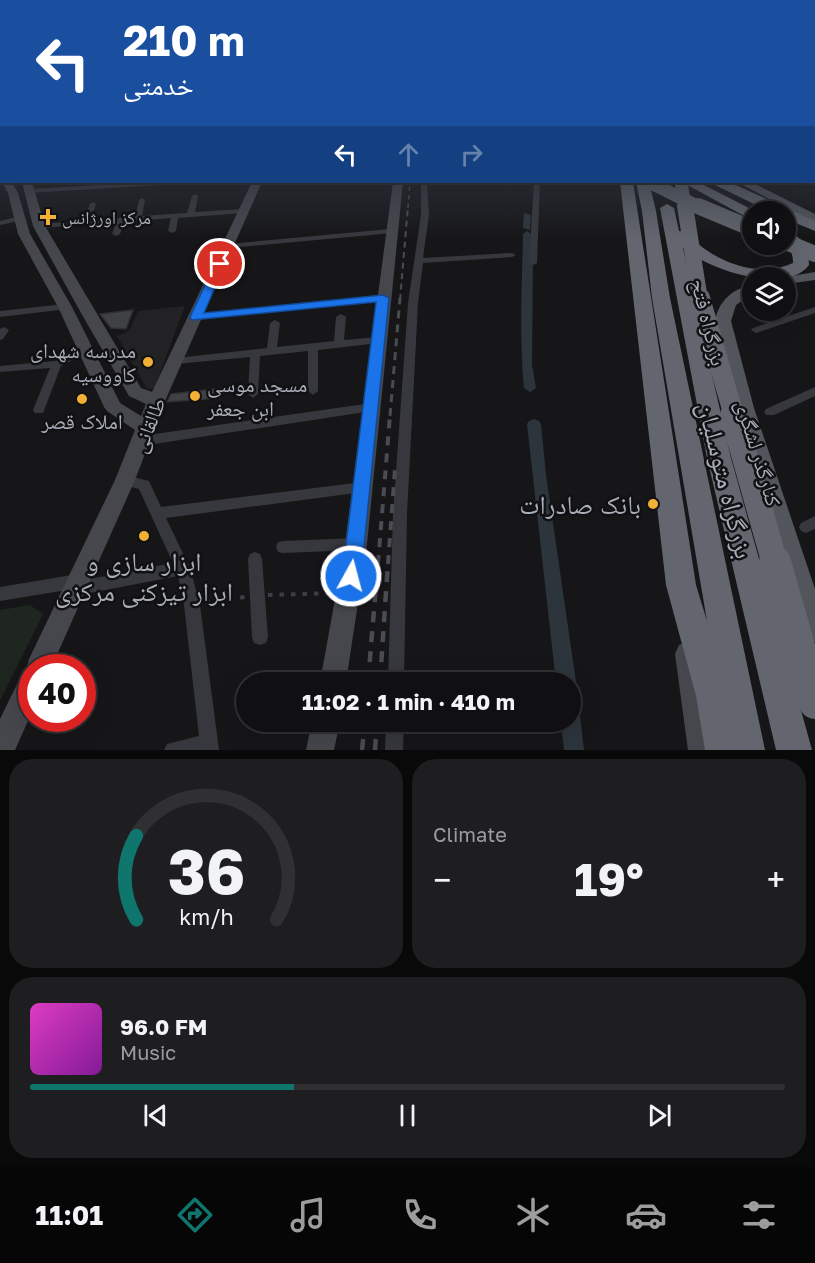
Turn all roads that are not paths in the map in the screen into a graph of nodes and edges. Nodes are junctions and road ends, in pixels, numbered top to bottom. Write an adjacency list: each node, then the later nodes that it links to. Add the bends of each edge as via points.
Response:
1 (8, 183): 36 (street)
2 (140, 183): 17 (street)
3 (257, 183): 26 (street, طالقانی)
4 (398, 183): 41 (street)
5 (424, 183): 51 (street, via 425,215)
6 (537, 183): 53 (street)
7 (626, 183): 92 (highway)
8 (642, 183): 110 (highway, بزرگراه متوسلیان)
9 (651, 183): 28 (highway, bridge, via 695,205)
10 (660, 183): 24 (highway)
11 (681, 183): 99 (highway, بزرگراه فتح, bridge, via 700,298)
12 (691, 183): 25 (highway)
13 (705, 183): 23 (highway)
14 (721, 183): 21 (highway)
15 (730, 183): 20 (highway)
16 (744, 183): 32 (main road)
17 (28, 186): 37 (street)
18 (195, 196): 27 (street)
19 (142, 200): 31 (street)
20 (745, 201)
21 (742, 202)
22 (93, 204): 34 (street)
23 (742, 206)
24 (667, 208): 52 (highway, via 683,239 719,264 754,272 783,272); 111 (highway, بزرگراه متوسلیان, via 719,458)
25 (742, 208)
26 (243, 211): 27 (street); 47 (street, طالقانی)
27 (191, 213): 29 (street)
28 (742, 213)
29 (176, 215): 31 (street); 40 (street)
30 (796, 218): 39 (highway)
31 (138, 219): 33 (street)
32 (815, 219)
33 (121, 220): 34 (street); 42 (street)
34 (86, 222): 37 (street)
35 (0, 223): 36 (street)
36 (21, 224): 37 (street); 58 (street)
37 (39, 226): 76 (street)
38 (796, 227): 43 (highway)
39 (815, 227)
40 (172, 231)
41 (390, 231): 47 (street); 57 (street)
42 (116, 234)
43 (815, 236)
44 (796, 237): 46 (highway)
45 (796, 243): 52 (highway)
46 (815, 245)
47 (228, 246): 61 (street, طالقانی)
48 (796, 246): 49 (highway, bridge)
49 (815, 254)
50 (513, 255): 51 (street)
51 (418, 261): 98 (street, via 400,514)
52 (808, 262)
53 (533, 263)
54 (815, 276): 55 (main road)
55 (796, 279)
56 (742, 294): 94 (main road, کنارگذر لشگری, via 730,301 723,321 744,408)
57 (383, 298): 61 (street); 65 (street)
58 (65, 307): 60 (street); 68 (street)
59 (815, 310): 64 (street)
60 (0, 314)
61 (196, 317): 71 (street, طالقانی)
62 (341, 317): 66 (street)
63 (275, 323): 69 (street)
64 (756, 330)
65 (379, 340): 66 (street); 80 (street)
66 (339, 345): 67 (street)
67 (313, 349): 69 (street); 74 (street)
68 (85, 350): 72 (street); 79 (street)
69 (271, 352): 70 (street)
70 (255, 354): 71 (street); 77 (street)
71 (176, 362): 78 (street, طالقانی)
72 (57, 364): 73 (street); 81 (street)
73 (0, 369)
74 (313, 391)
75 (815, 391): 82 (street)
76 (135, 392): 78 (street); 79 (street)
77 (253, 394)
78 (156, 401): 83 (street, طالقانی)
79 (114, 406): 83 (street)
80 (372, 407): 83 (street); 85 (street)
81 (39, 410)
82 (770, 412)
83 (144, 435): 84 (street, طالقانی)
84 (125, 480): 86 (street, via 144,485); 91 (street, طالقانی)
85 (363, 487): 86 (street); 87 (street)
86 (158, 513): 90 (street)
87 (356, 544): 88 (street); 97 (street)
88 (283, 547)
89 (255, 559): 95 (street)
90 (183, 568): 91 (street); 103 (street, via 192,605)
91 (76, 585): 93 (street); 96 (street, طالقانی)
92 (681, 585): 108 (street); 109 (highway, via 713,696)
93 (0, 594)
94 (815, 629)
95 (260, 637)
96 (44, 654)
97 (335, 672)
98 (396, 672)
99 (815, 703)
100 (18, 711): 104 (street)
101 (324, 732): 106 (street)
102 (395, 732): 107 (street)
103 (210, 746): 105 (street)
104 (0, 750)
105 (173, 750)
106 (320, 750)
107 (394, 750)
108 (702, 750)
109 (723, 750)
110 (747, 750)
111 (794, 750)

